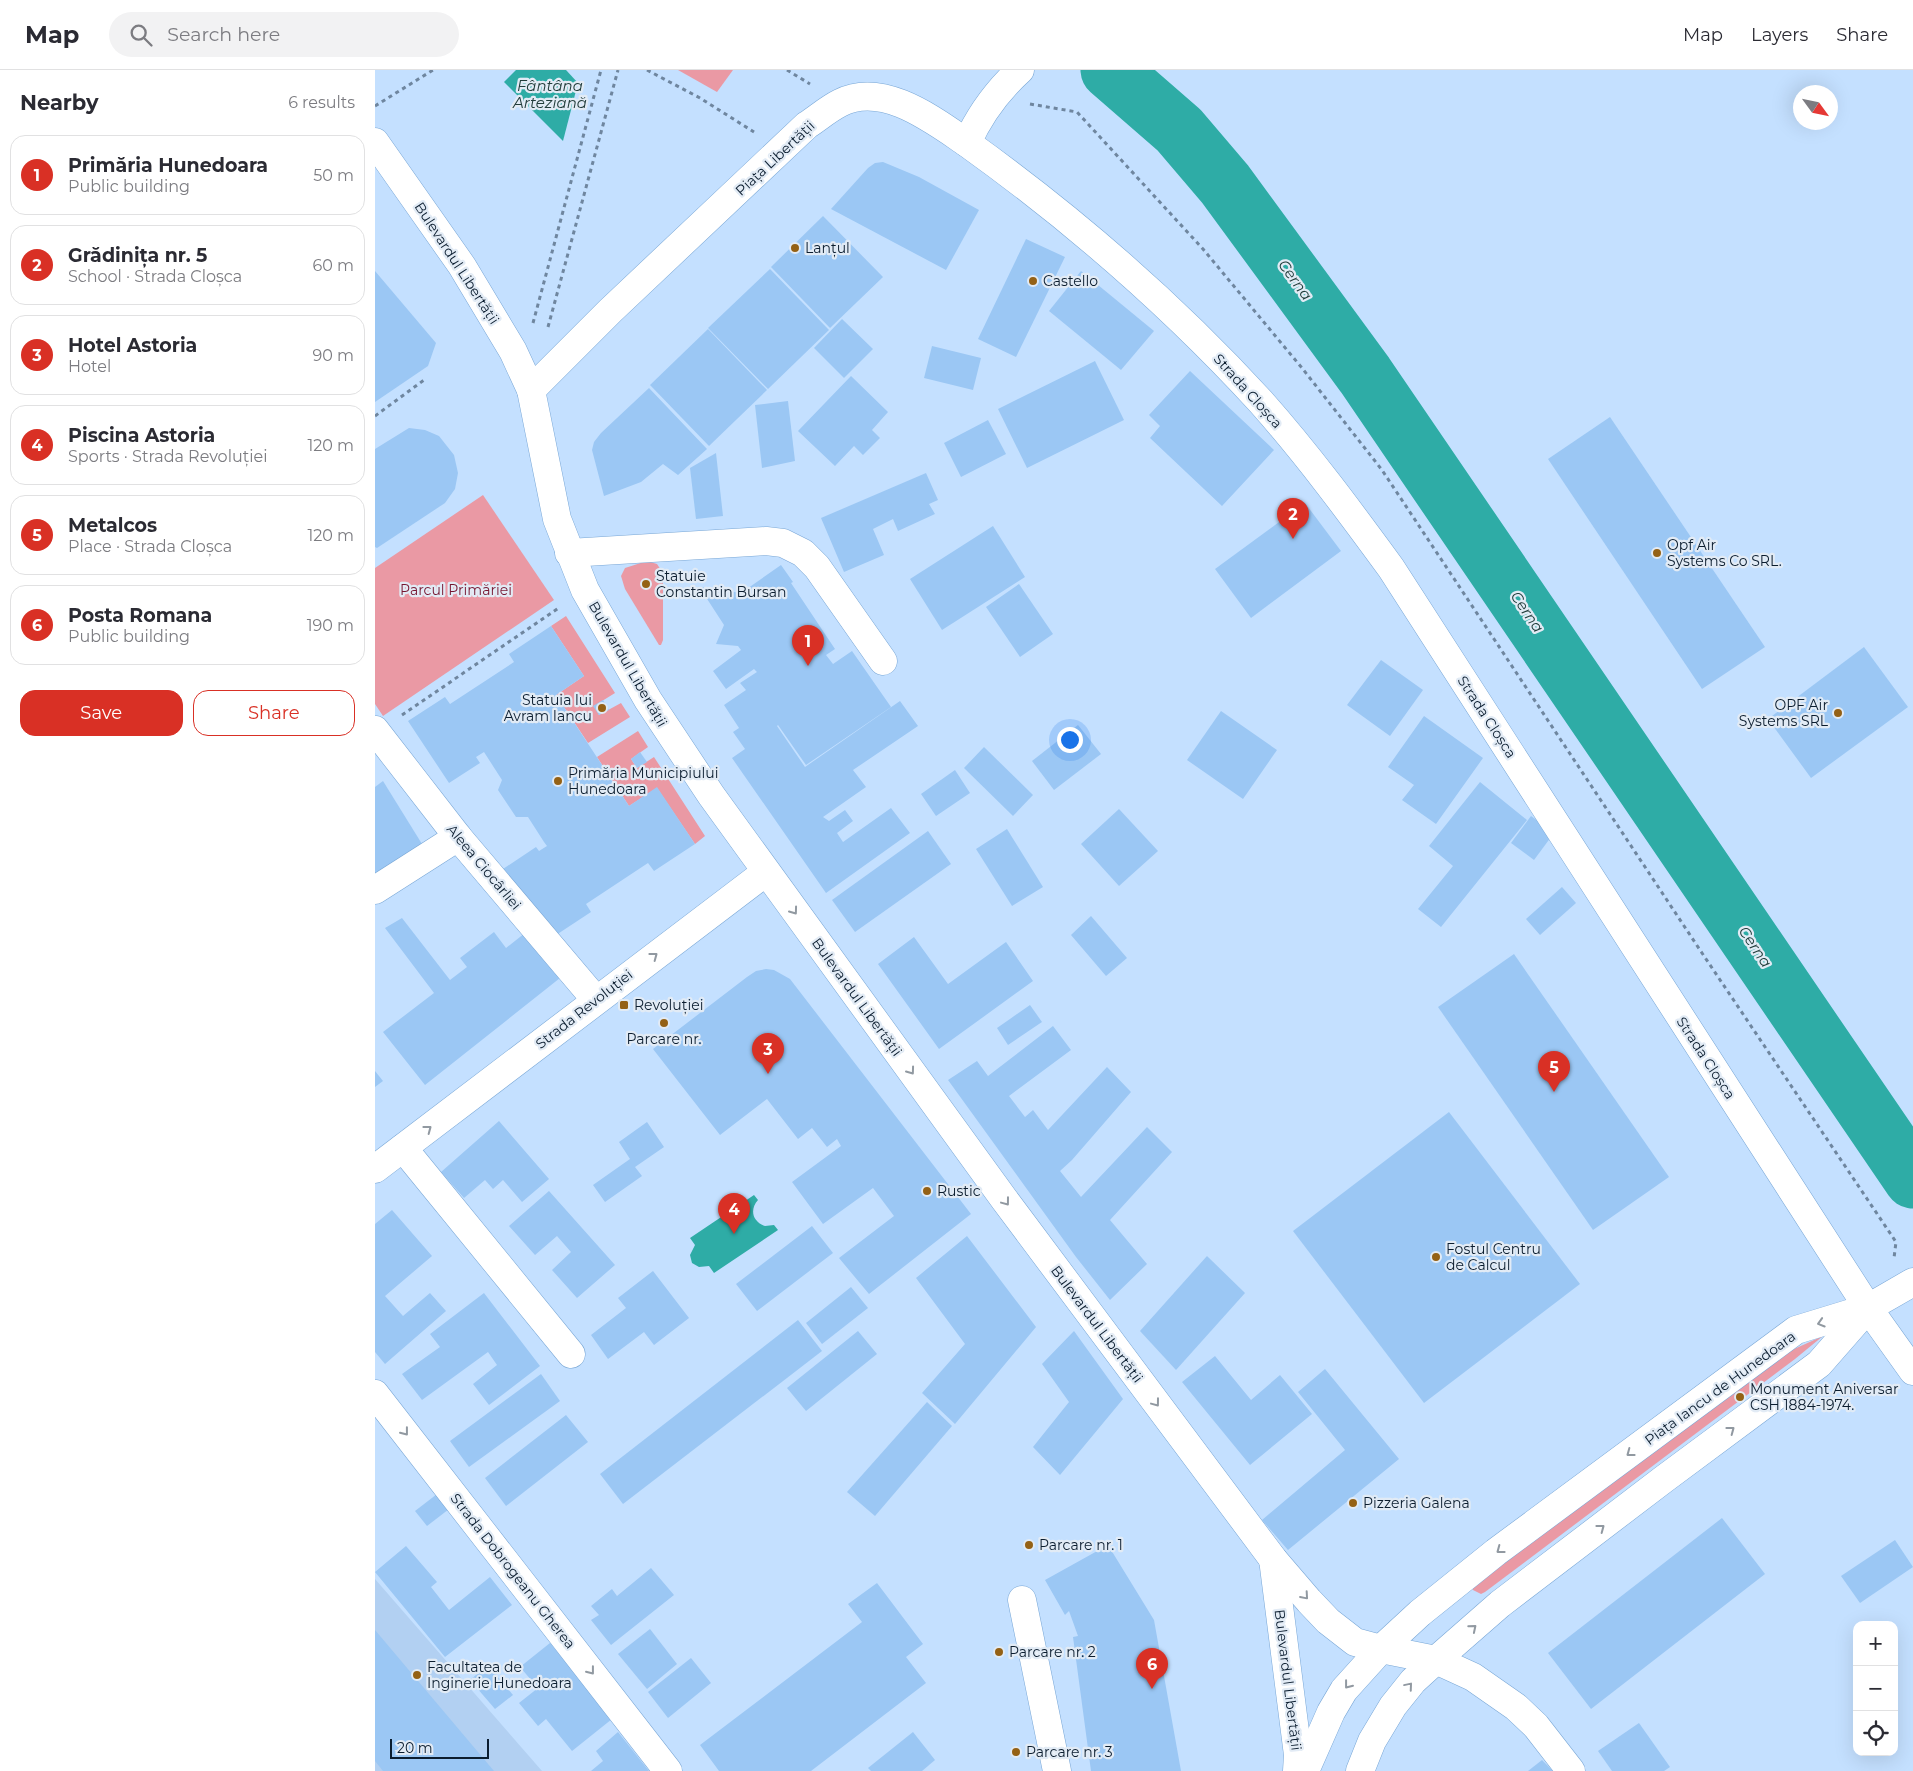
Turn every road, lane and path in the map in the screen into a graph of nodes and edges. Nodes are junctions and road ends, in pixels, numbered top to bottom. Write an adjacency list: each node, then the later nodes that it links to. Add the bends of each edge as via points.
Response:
1 (433, 70): 6 (path)
2 (601, 70): 11 (path)
3 (618, 70): 10 (path)
4 (647, 70): 9 (path, via 700,98)
5 (1014, 75): 8 (street, via 978,118)
6 (375, 106)
7 (375, 142): 11 (street, Bulevardul Libertății, via 462,266 513,351)
8 (967, 143): 9 (street, Piața Libertății, via 904,105 882,98 861,97 841,102 827,111); 25 (street, Strada Cloșca, via 1090,238 1193,331 1261,403 1328,482 1391,568)
9 (781, 150): 11 (street, Piața Libertății, via 610,311)
10 (546, 332)
11 (525, 378): 14 (street, Bulevardul Libertății, via 557,519)
12 (424, 380): 13 (path)
13 (375, 416)
14 (569, 553): 15 (street, Bulevardul Libertății); 16 (street, via 766,541 783,543 803,553 817,567)
15 (585, 590): 17 (path); 19 (street, Bulevardul Libertății, via 648,700)
16 (883, 661)
17 (376, 732): 18 (street, Aleea Ciocârliei)
18 (458, 836): 20 (street); 21 (street, Aleea Ciocârliei)
19 (766, 872): 21 (street, Strada Revoluției, one-way to 19); 29 (street, Bulevardul Libertății, one-way to 29, via 998,1191)
20 (375, 890)
21 (597, 1000): 22 (street, Strada Revoluției, one-way to 21)
22 (403, 1148): 23 (street, Strada Revoluției); 26 (street)
23 (375, 1169)
24 (1911, 1283): 25 (street)
25 (1867, 1308): 27 (street, Strada Cloșca); 31 (street, Piața Iancu de Hunedoara, one-way to 31, via 1796,1330 1496,1552); 32 (street, one-way to 25, via 1508,1598 1819,1364)
26 (571, 1354)
27 (1913, 1371)
28 (375, 1394): 33 (street, Strada Dobrogeanu Gherea, one-way to 33)
29 (1273, 1559): 31 (street, Bulevardul Libertății, one-way to 31, via 1328,1621 1355,1642); 35 (street, Bulevardul Libertății, via 1298,1755)
30 (1022, 1600): 34 (street)
31 (1381, 1649): 32 (street, Bulevardul Libertății); 36 (street, Piața Iancu de Hunedoara, one-way to 36, via 1344,1690)
32 (1436, 1660): 37 (street, one-way to 32, via 1372,1741 1393,1706); 38 (street, Bulevardul Libertății, via 1473,1677 1515,1707 1535,1726)
33 (668, 1771)
34 (1057, 1771)
35 (1297, 1771)
36 (1305, 1771)
37 (1360, 1771)
38 (1571, 1771)

